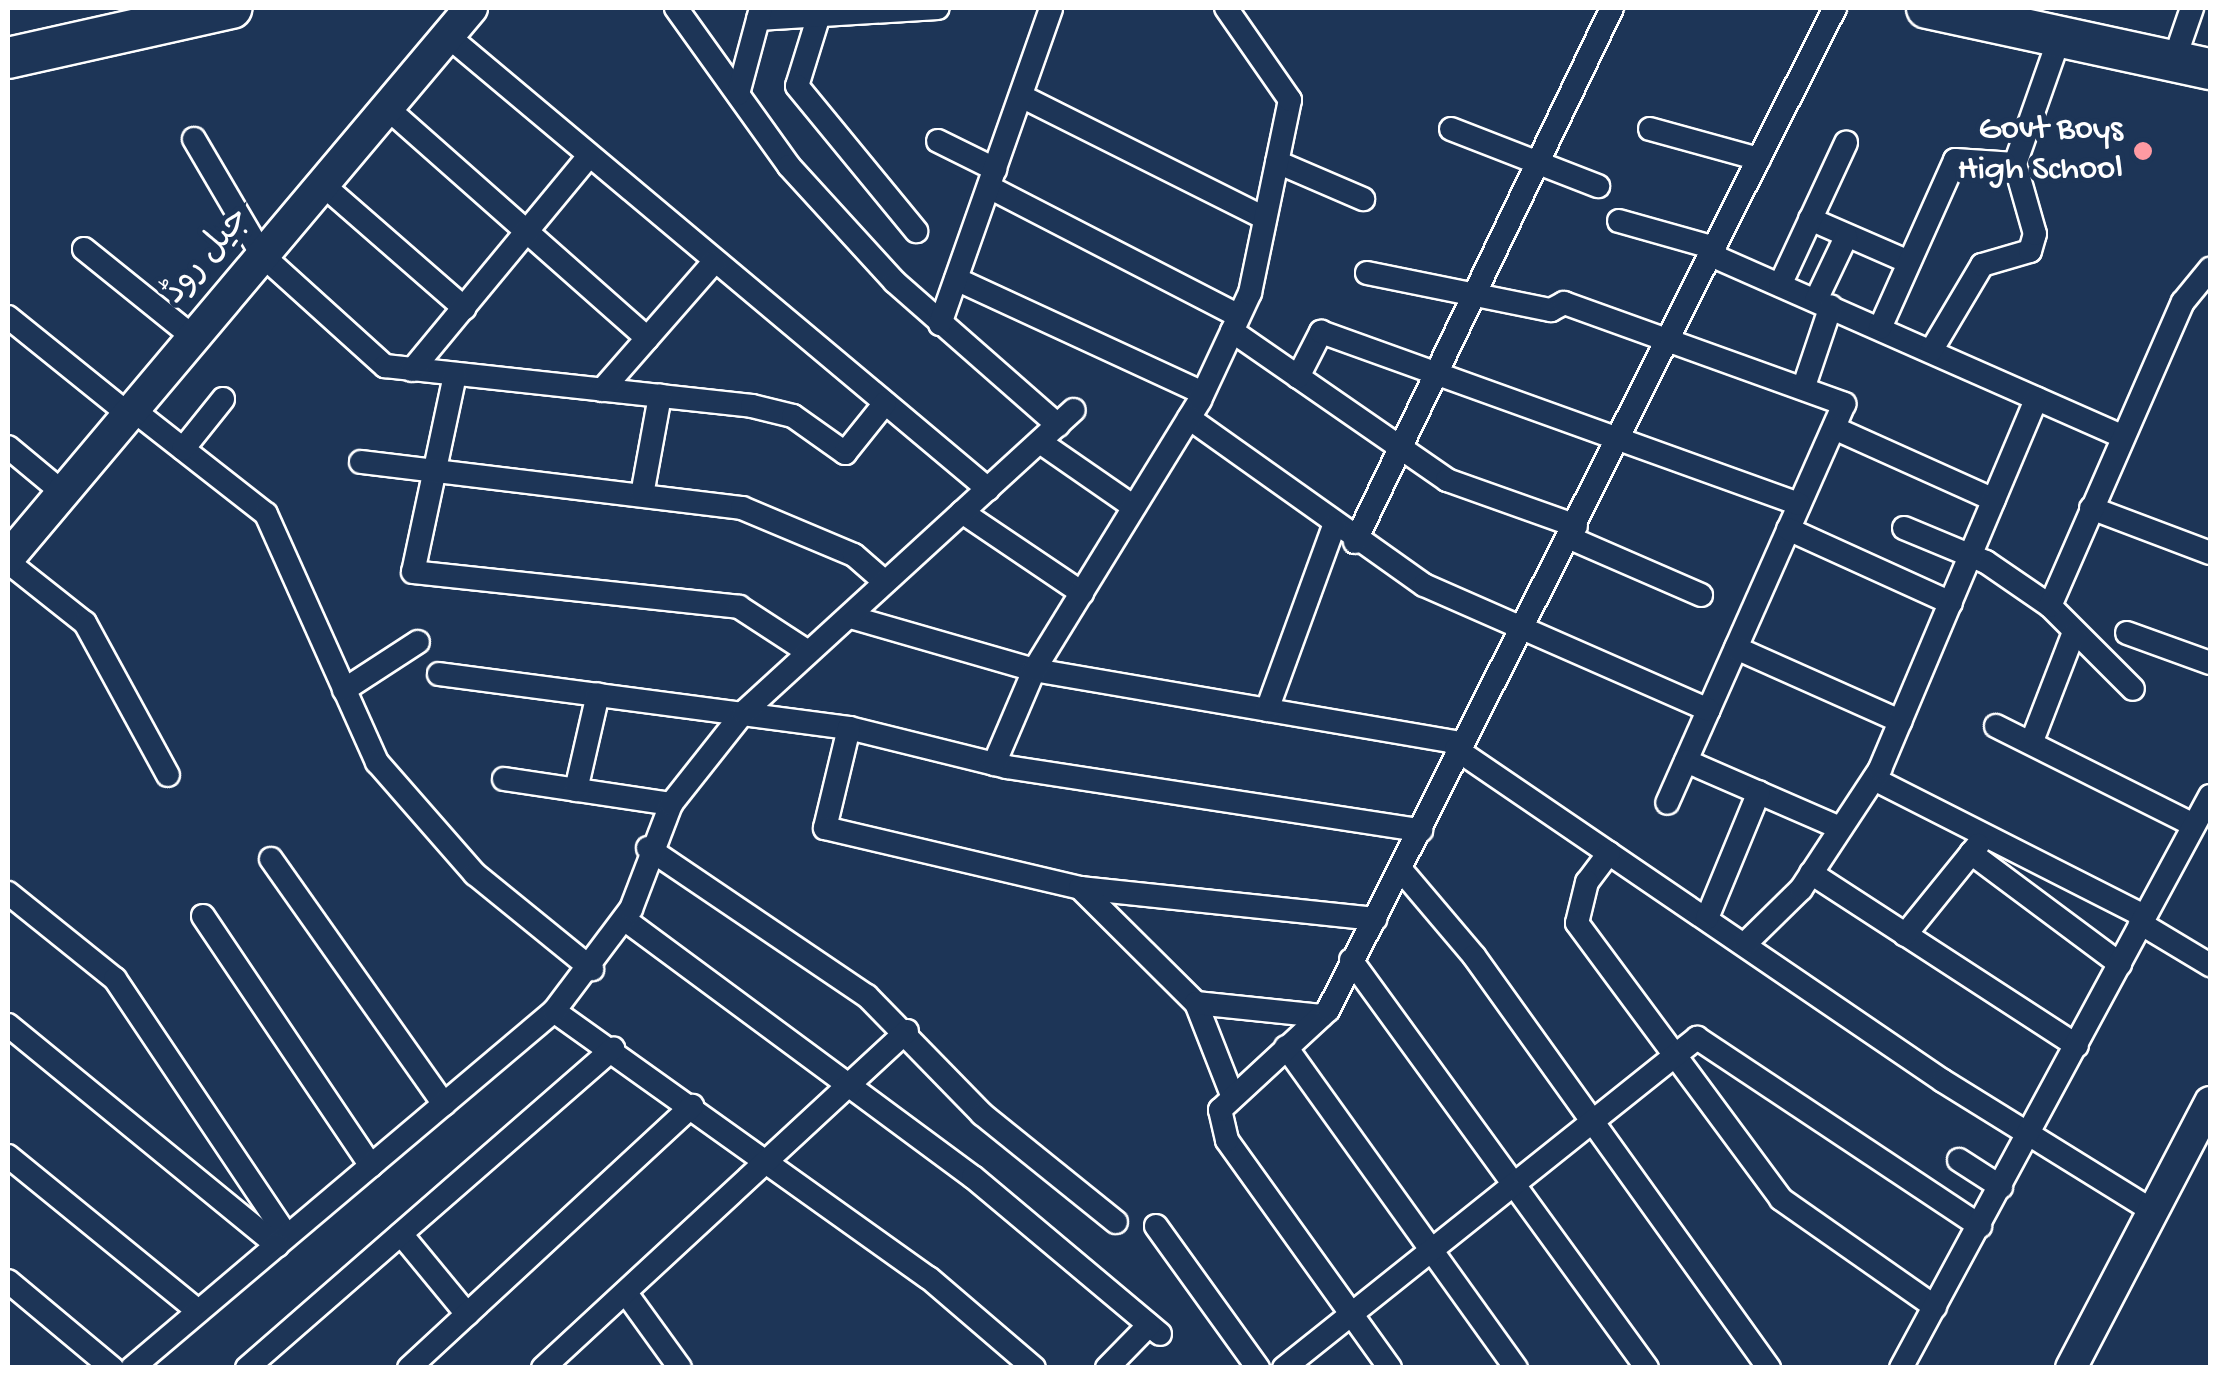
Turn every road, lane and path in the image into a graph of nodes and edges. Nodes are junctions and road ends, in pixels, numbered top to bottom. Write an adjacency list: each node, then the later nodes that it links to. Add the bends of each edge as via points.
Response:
1 (231, 8): 11 (highway)
2 (471, 8): 14 (main road, جیل روڈ)
3 (676, 8): 19 (street)
4 (938, 8): 13 (street)
5 (1051, 8): 20 (street)
6 (1226, 8): 29 (street, via 1290,100)
7 (1612, 8): 30 (street)
8 (1834, 8): 28 (street)
9 (1927, 8): 15 (highway)
10 (2018, 8): 17 (highway)
11 (156, 12): 16 (highway); 18 (highway)
12 (759, 13): 13 (street); 19 (street)
13 (818, 15): 39 (street, via 797,86)
14 (448, 36): 21 (main road, جیل روڈ); 27 (street)
15 (2060, 36): 17 (highway); 31 (street)
16 (8, 38)
17 (2198, 42)
18 (8, 58)
19 (738, 94): 55 (street, via 789,166)
20 (1021, 96): 32 (street); 36 (street)
21 (386, 107): 33 (main road, جیل روڈ); 40 (street)
22 (1452, 129): 30 (street)
23 (1650, 129): 28 (street)
24 (194, 139): 44 (street)
25 (938, 141): 32 (street)
26 (1846, 143): 37 (street)
27 (589, 156): 40 (street); 45 (street)
28 (1759, 160): 43 (street)
29 (1277, 162): 35 (street); 36 (street)
30 (1535, 162): 34 (street); 51 (street)
31 (2015, 164): 46 (street, via 1955,160); 61 (street, via 2035,234 2030,251 1982,265)
32 (992, 178): 49 (street); 56 (street)
33 (322, 184): 44 (main road, جیل روڈ); 53 (street)
34 (1598, 186)
35 (1363, 200)
36 (1266, 218): 56 (street)
37 (1810, 220): 41 (street); 50 (street)
38 (1619, 221): 43 (street)
39 (916, 231)
40 (527, 232): 53 (street); 59 (street)
41 (1846, 237): 46 (street); 52 (street)
42 (84, 249): 58 (street)
43 (1713, 252): 50 (street); 60 (street)
44 (262, 255): 58 (main road, جیل روڈ); 62 (street, via 371,356)
45 (714, 262): 59 (street); 72 (street)
46 (1909, 262): 57 (street)
47 (2210, 269): 76 (street, via 2183,302)
48 (1367, 273): 51 (street)
49 (956, 279): 55 (street); 68 (street)
50 (1780, 285): 52 (street)
51 (1470, 294): 60 (street, via 1551,310 1564,302); 63 (street)
52 (1823, 303): 57 (street); 66 (street)
53 (464, 308): 62 (street)
54 (8, 316): 73 (street)
55 (940, 324): 78 (street, via 1066,418)
56 (1236, 324): 65 (street); 68 (street)
57 (1880, 328): 61 (street)
58 (193, 337): 73 (main road, جیل روڈ)
59 (646, 338): 67 (street)
60 (1668, 342): 66 (street); 77 (street)
61 (1932, 351): 71 (street)
62 (412, 370): 64 (street)
63 (1432, 373): 65 (street, via 1320,332); 77 (street); 80 (street)
64 (455, 375): 67 (street); 83 (street)
65 (1298, 377): 80 (street)
66 (1804, 386): 75 (street, via 1844,404)
67 (602, 390): 69 (street)
68 (1203, 393): 74 (street)
69 (660, 396): 72 (street, via 793,416 845,453); 86 (street)
70 (223, 399): 81 (street)
71 (2036, 399): 76 (street); 87 (street)
72 (885, 403): 84 (street)
73 (130, 411): 81 (street); 85 (main road, جیل روڈ)
74 (1188, 418): 89 (street); 92 (street)
75 (1834, 428): 87 (street); 88 (street)
76 (2122, 436): 90 (street)
77 (1619, 440): 88 (street); 95 (street)
78 (1040, 442): 84 (street); 89 (street)
79 (8, 446): 85 (street)
80 (1398, 447): 95 (street, via 1447,480); 96 (street)
81 (183, 449): 116 (street, via 277,530)
82 (361, 462): 83 (street)
83 (434, 474): 86 (street); 111 (street, via 413,572 739,607)
84 (988, 489): 91 (street)
85 (62, 492): 99 (main road, جیل روڈ)
86 (642, 496): 100 (street, via 764,515 854,555)
87 (1994, 500): 98 (street)
88 (1800, 504): 94 (street)
89 (1134, 507): 101 (street)
90 (2092, 508): 97 (street); 104 (street)
91 (962, 512): 100 (street); 101 (street)
92 (1334, 526): 96 (street); 118 (street)
93 (1904, 528): 98 (street)
94 (1788, 529): 103 (street); 110 (street)
95 (1573, 532): 102 (street); 106 (street)
96 (1355, 542): 106 (street)
97 (2210, 554)
98 (1971, 556): 103 (street); 104 (street)
99 (8, 560): 128 (street, via 85,623)
100 (885, 582): 105 (street)
101 (1082, 593): 113 (street)
102 (1701, 595)
103 (1951, 603): 121 (street)
104 (2050, 606): 108 (street)
105 (854, 618): 111 (street); 113 (street)
106 (1523, 631): 119 (street); 125 (street)
107 (2127, 633): 112 (street)
108 (2073, 635): 115 (street); 124 (street)
109 (418, 642): 116 (street)
110 (1736, 648): 119 (street); 121 (street)
111 (808, 652): 120 (street)
112 (2210, 663)
113 (1034, 670): 118 (street); 127 (street)
114 (439, 674): 117 (street)
115 (2133, 689)
116 (344, 690): 158 (street, via 376,762 475,874)
117 (598, 694): 120 (street); 131 (street)
118 (1267, 710): 125 (street)
119 (1709, 710): 126 (street)
120 (744, 712): 123 (street); 135 (street)
121 (1900, 721): 129 (street)
122 (1996, 726): 124 (street)
123 (849, 728): 127 (street); 146 (street, via 825,828)
124 (2032, 741): 136 (street)
125 (1457, 746): 138 (street); 141 (street)
126 (1686, 761): 132 (street); 134 (street)
127 (994, 764): 138 (street)
128 (168, 775)
129 (1874, 778): 137 (street); 139 (street)
130 (504, 779): 131 (street)
131 (576, 790): 135 (street)
132 (1759, 792): 137 (street); 149 (street)
133 (2210, 796): 136 (street)
134 (1668, 803)
135 (670, 804): 140 (street)
136 (2190, 823): 152 (street)
137 (1840, 828): 145 (street)
138 (1421, 830): 144 (street)
139 (1987, 835): 142 (street); 152 (street)
140 (648, 848): 150 (street); 163 (street, via 784,933)
141 (1609, 853): 149 (street); 167 (street, via 1587,882 1577,923)
142 (1970, 853): 153 (street); 156 (street)
143 (270, 859): 170 (street)
144 (1402, 871): 151 (street); 173 (street)
145 (1811, 873): 153 (street); 154 (street)
146 (1080, 888): 151 (street); 159 (street)
147 (8, 893): 186 (street, via 115,980)
148 (203, 916): 178 (street)
149 (1706, 918): 154 (street)
150 (624, 919): 158 (street); 168 (street)
151 (1374, 919): 155 (street)
152 (2142, 919): 156 (street); 157 (street)
153 (1905, 934): 165 (street)
154 (1745, 944): 174 (street)
155 (1351, 960): 161 (street); 179 (street)
156 (2120, 964): 165 (street)
157 (2210, 965)
158 (592, 969): 160 (street)
159 (1196, 1002): 161 (street); 169 (street)
160 (554, 1011): 166 (street); 170 (street)
161 (1321, 1016): 164 (street)
162 (8, 1025): 186 (street)
163 (908, 1031): 168 (street); 182 (street, via 982,1114)
164 (1286, 1046): 169 (street); 187 (street)
165 (2076, 1046): 174 (street)
166 (614, 1049): 172 (street); 185 (street)
167 (1678, 1058): 173 (street); 184 (street, via 1697,1038); 190 (street, via 1781,1199)
168 (846, 1089): 176 (street); 201 (street, via 973,1178 1154,1330)
169 (1232, 1095): 192 (street, via 1218,1125)
170 (444, 1104): 178 (street)
171 (2210, 1104): 181 (street)
172 (692, 1106): 176 (street); 193 (street)
173 (1590, 1120): 179 (street); 207 (street)
174 (2029, 1136): 180 (street); 181 (street)
175 (8, 1156): 191 (street)
176 (766, 1157): 189 (street); 200 (street)
177 (1959, 1160): 180 (street)
178 (371, 1166): 186 (street)
179 (1512, 1184): 187 (street); 206 (street)
180 (2002, 1187): 184 (street)
181 (2153, 1211): 209 (street)
182 (1116, 1222)
183 (1156, 1226): 202 (street)
184 (1980, 1226): 190 (street)
185 (401, 1234): 193 (street); 197 (street)
186 (282, 1241): 191 (street)
187 (1431, 1247): 192 (street); 205 (street)
188 (8, 1281): 195 (street)
189 (626, 1294): 194 (street); 199 (street)
190 (1936, 1307): 208 (street)
191 (198, 1311): 196 (street)
192 (1350, 1313): 203 (street); 204 (street)
193 (467, 1314): 198 (street)
194 (545, 1367)
195 (112, 1368)
196 (132, 1368)
197 (247, 1368)
198 (410, 1368)
199 (680, 1368)
200 (1034, 1368)
201 (1106, 1368)
202 (1258, 1368)
203 (1284, 1368)
204 (1390, 1368)
205 (1516, 1368)
206 (1648, 1368)
207 (1769, 1368)
208 (1901, 1368)
209 (2072, 1368)

